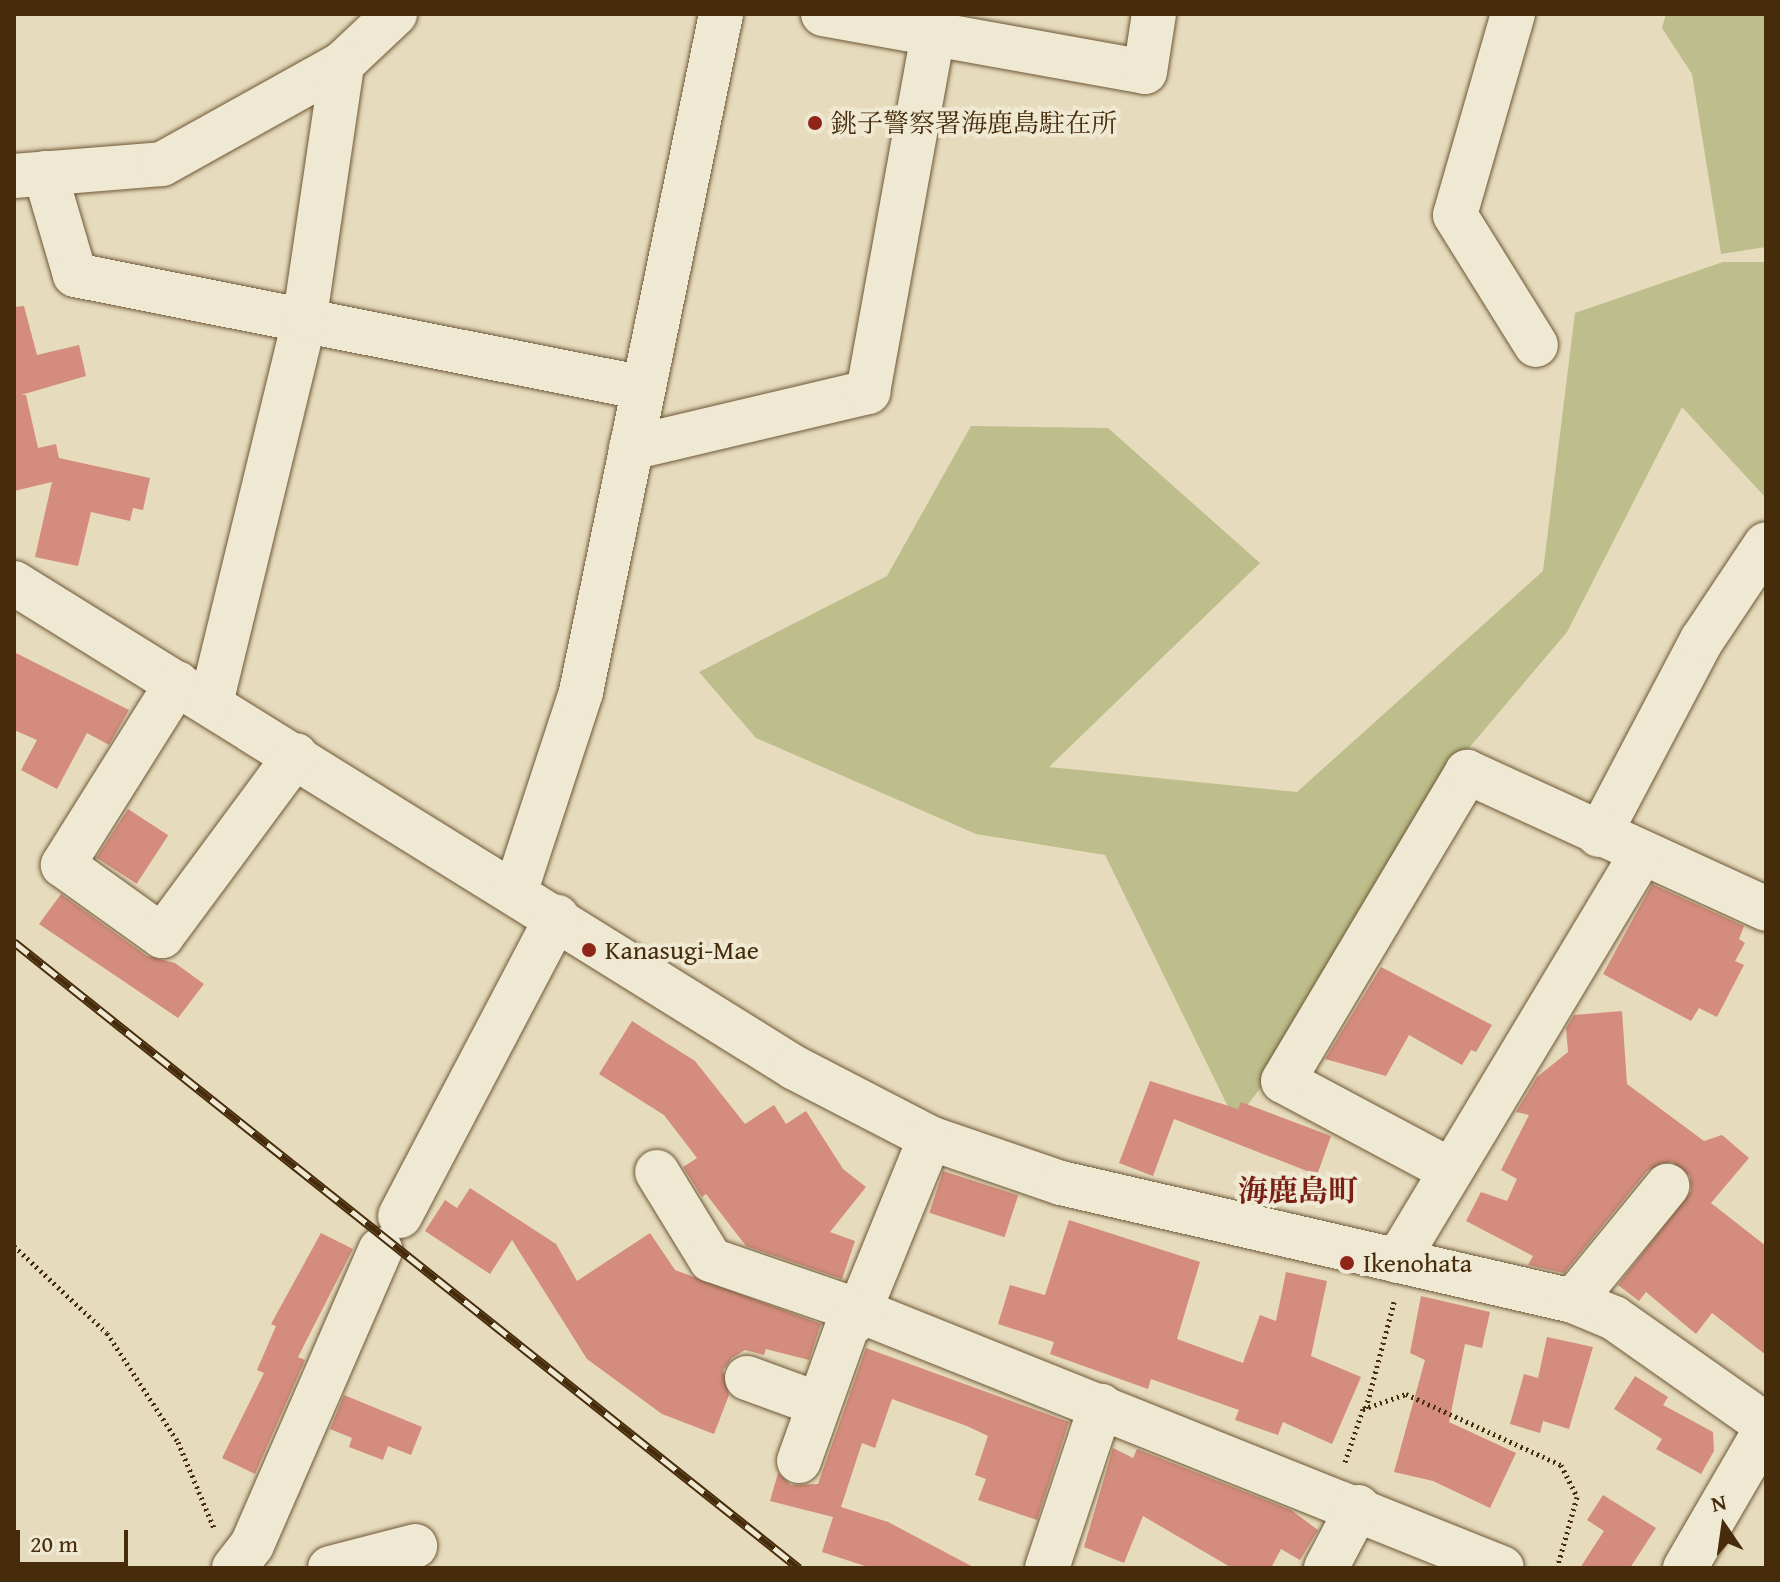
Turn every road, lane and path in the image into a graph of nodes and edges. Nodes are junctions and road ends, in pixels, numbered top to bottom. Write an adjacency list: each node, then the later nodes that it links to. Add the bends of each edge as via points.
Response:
1 (395, 14): 7 (street)
2 (721, 14): 11 (street)
3 (823, 14): 6 (street)
4 (1154, 14): 6 (street, via 1145,72)
5 (1513, 14): 10 (street, via 1455,215)
6 (935, 25): 12 (street, via 868,392)
7 (342, 64): 8 (street, via 162,164); 9 (street)
8 (29, 175): 9 (street, via 75,275)
9 (305, 316): 11 (street); 15 (street)
10 (1536, 345)
11 (644, 388): 12 (street)
12 (631, 448): 19 (street, via 581,692)
13 (1766, 544): 17 (street, via 1702,640)
14 (14, 583): 15 (street)
15 (194, 693): 16 (street); 16 (street, via 63,865 162,936)
16 (296, 755): 19 (street)
17 (1599, 835): 18 (street); 23 (street, via 1467,772 1283,1081)
18 (1642, 853): 20 (street); 23 (street)
19 (515, 893): 21 (street)
20 (1766, 909)
21 (557, 917): 22 (street, via 795,1068); 38 (street, via 390,1233 252,1545)
22 (930, 1138): 27 (street, via 1061,1183); 29 (street, via 865,1297)
23 (1450, 1170): 27 (street)
24 (657, 1172): 29 (street, via 711,1260)
25 (1667, 1186): 28 (street)
26 (14, 1246): 38 (path, via 107,1333 178,1442)
27 (1396, 1278): 28 (street); 33 (path)
28 (1573, 1301): 34 (street, via 1614,1318)
29 (865, 1313): 31 (street, via 847,1327); 32 (street, via 880,1324)
30 (747, 1378): 31 (street)
31 (818, 1404): 35 (street)
32 (1101, 1406): 36 (street); 40 (street)
33 (1366, 1409): 36 (path); 43 (path, via 1406,1394 1561,1465 1577,1497)
34 (1766, 1427): 44 (street)
35 (799, 1461)
36 (1346, 1502): 41 (street); 42 (street)
37 (415, 1546): 39 (street)
38 (226, 1554)
39 (330, 1568)
40 (1047, 1568)
41 (1326, 1568)
42 (1502, 1568)
43 (1557, 1568)
44 (1685, 1568)

